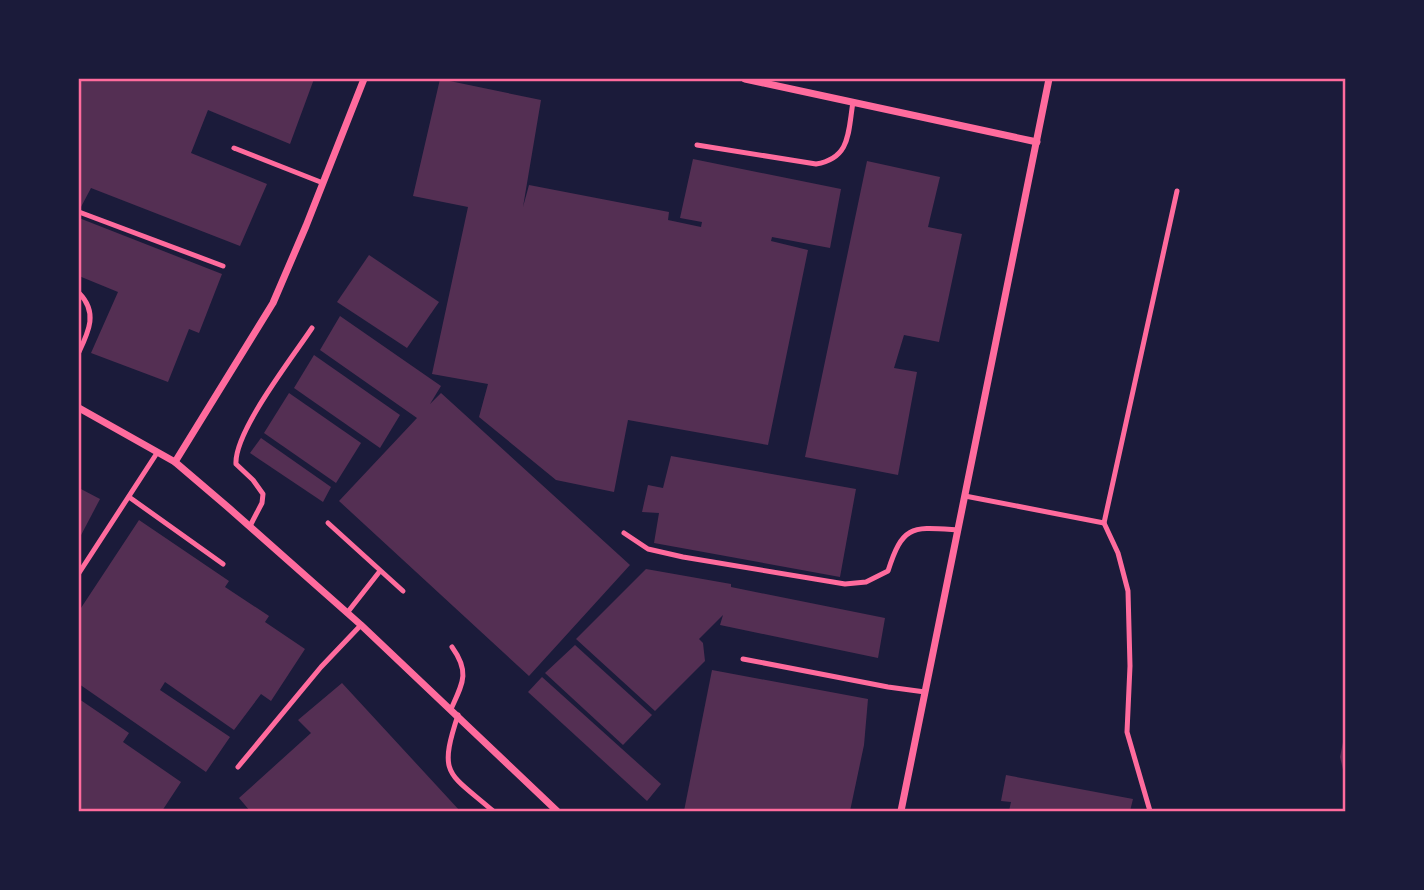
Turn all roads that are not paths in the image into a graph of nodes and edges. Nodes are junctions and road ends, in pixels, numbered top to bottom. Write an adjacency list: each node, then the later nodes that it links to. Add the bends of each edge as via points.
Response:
1 (364, 79): 9 (street)
2 (745, 79): 4 (street)
3 (1049, 79): 6 (street)
4 (774, 82): 5 (street)
5 (853, 102): 6 (street); 7 (lane, via 843,151 831,161 816,164)
6 (1037, 142): 19 (street)
7 (697, 145)
8 (234, 148): 9 (lane)
9 (323, 183): 18 (street, via 273,303)
10 (1177, 191): 22 (lane)
11 (79, 212): 12 (lane)
12 (223, 266)
13 (79, 293): 15 (lane, via 91,309 91,321)
14 (312, 328): 23 (lane, via 239,444 236,464 263,494)
15 (79, 352)
16 (79, 408): 17 (street)
17 (157, 453): 18 (street); 20 (lane)
18 (175, 463): 23 (street)
19 (965, 496): 22 (lane); 24 (street)
20 (129, 497): 26 (lane); 28 (lane)
21 (328, 523): 27 (lane)
22 (1104, 523): 41 (lane, via 1128,591 1127,732)
23 (250, 526): 30 (street)
24 (958, 530): 25 (lane, via 920,528 896,545 888,571 866,582 845,584 648,549); 34 (street)
25 (624, 533)
26 (223, 564)
27 (380, 571): 29 (lane); 30 (lane)
28 (79, 573)
29 (403, 591)
30 (347, 613): 31 (street)
31 (361, 625): 35 (street); 37 (lane)
32 (452, 647): 35 (lane, via 464,668 463,683)
33 (743, 659): 34 (lane)
34 (925, 692): 40 (street)
35 (451, 709): 36 (street)
36 (458, 715): 38 (street); 39 (lane, via 447,748 447,767)
37 (238, 767)
38 (553, 810)
39 (493, 811)
40 (901, 811)
41 (1150, 811)

